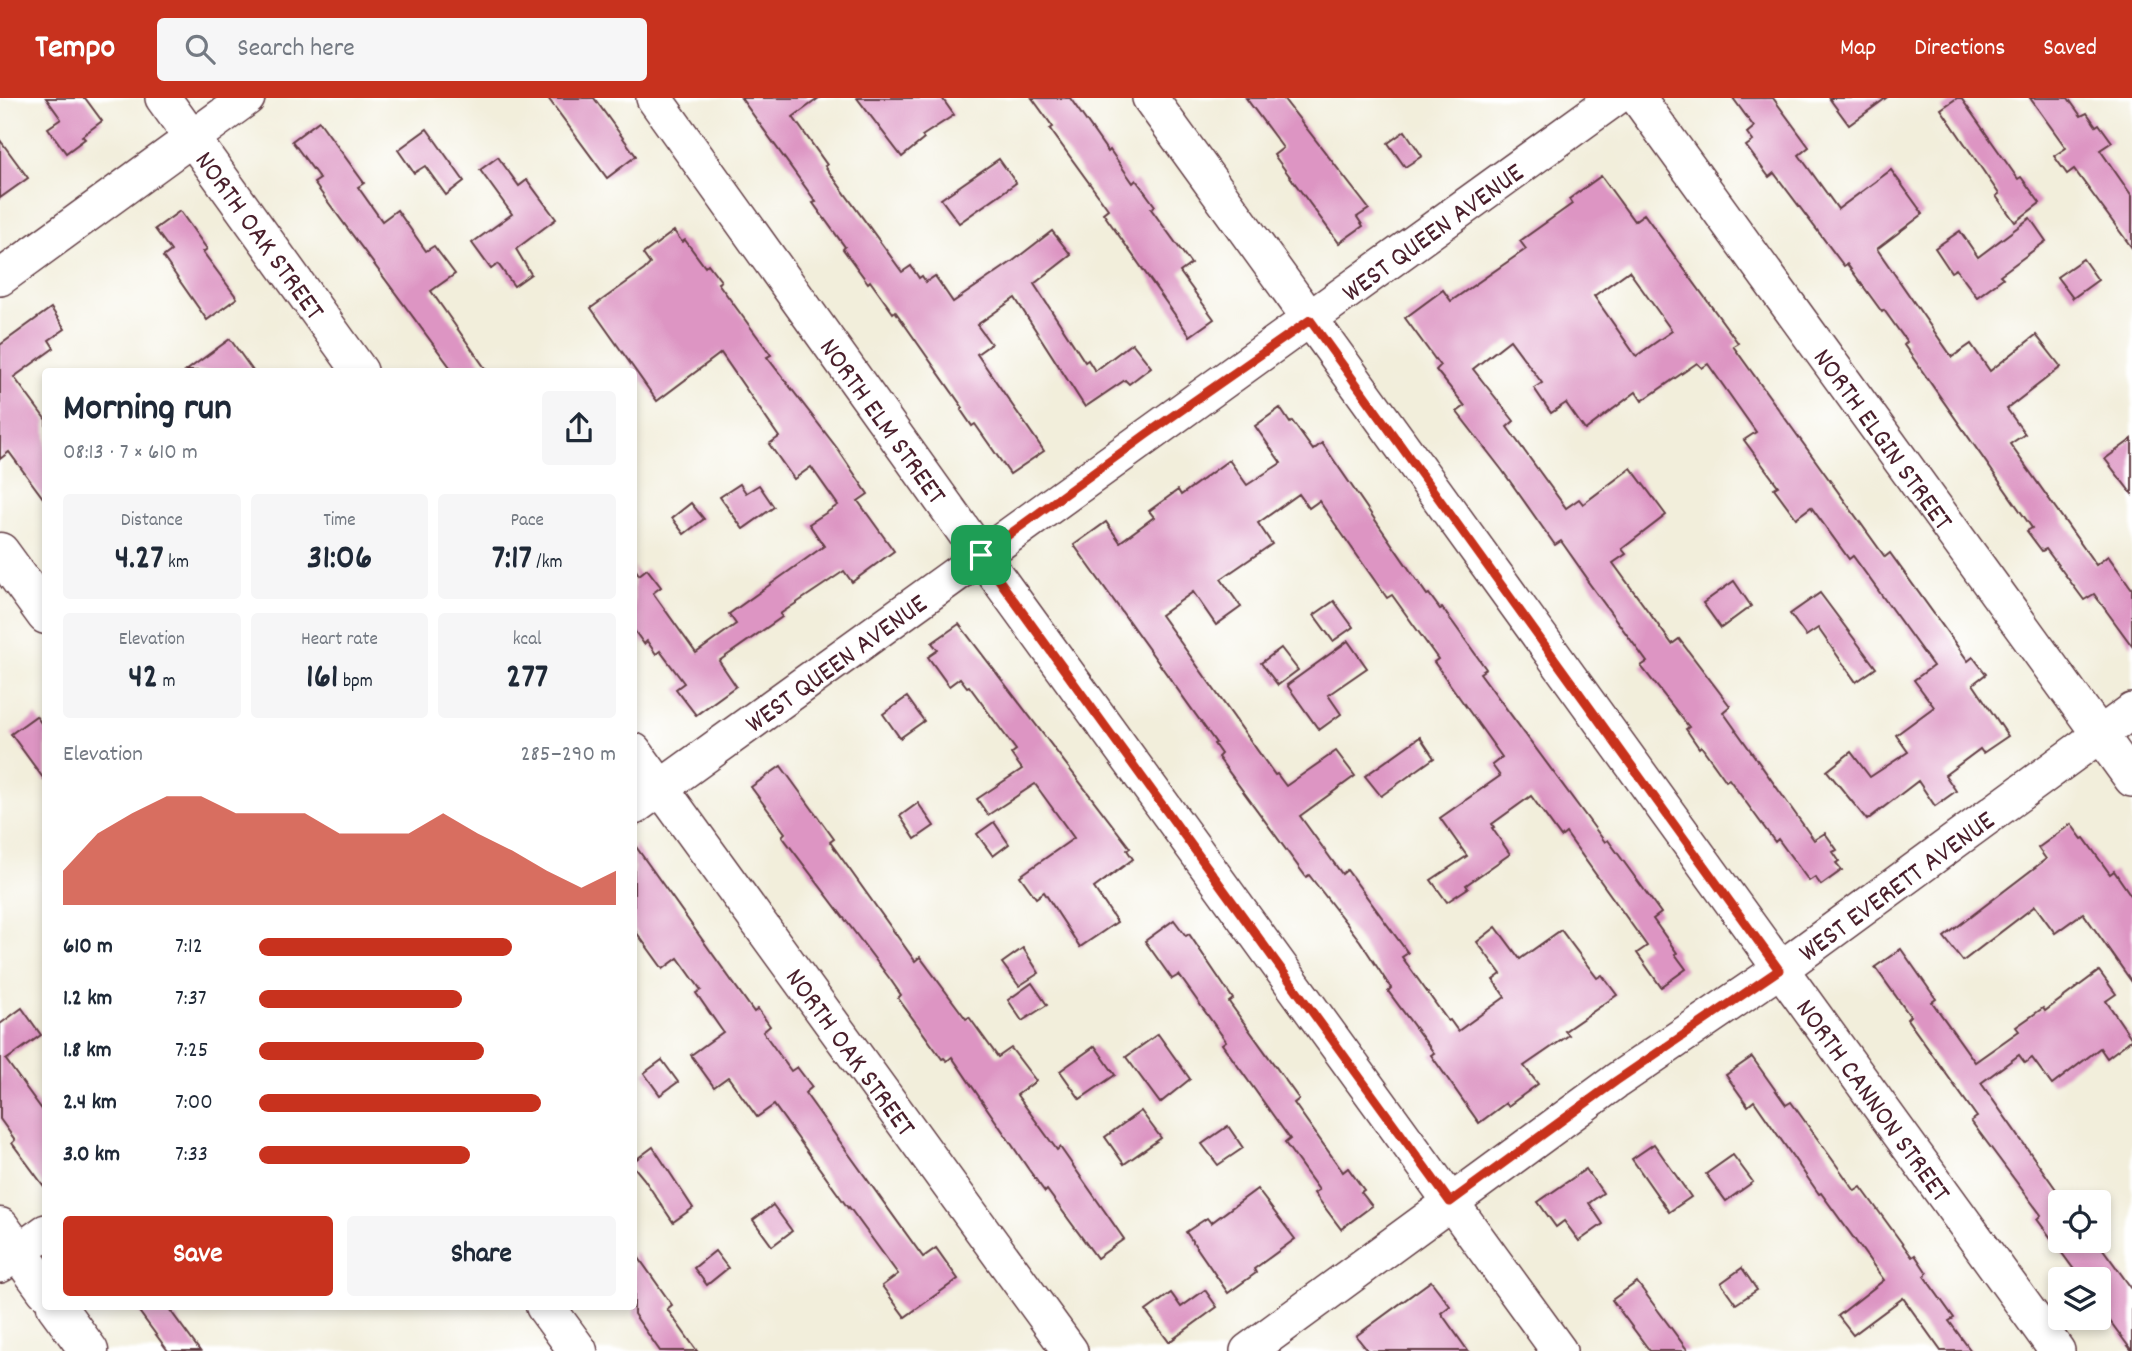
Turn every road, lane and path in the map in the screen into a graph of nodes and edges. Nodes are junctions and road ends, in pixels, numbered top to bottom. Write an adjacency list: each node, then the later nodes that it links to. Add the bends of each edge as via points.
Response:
1 (163, 98): 7 (street, NORTH OAK STREET)
2 (247, 98): 7 (street)
3 (654, 98): 12 (street, NORTH ELM STREET)
4 (1150, 98): 9 (street, NORTH CANNON STREET)
5 (1615, 98): 9 (street, WEST QUEEN AVENUE)
6 (1638, 98): 15 (street, NORTH ELGIN STREET)
7 (192, 138): 8 (street); 10 (street, NORTH OAK STREET)
8 (0, 278)
9 (1310, 320): 12 (street, WEST QUEEN AVENUE); 19 (street, NORTH CANNON STREET)
10 (358, 368)
11 (0, 552): 13 (main road)
12 (981, 555): 18 (street, WEST QUEEN AVENUE); 20 (street, NORTH ELM STREET)
13 (42, 610)
14 (2132, 711): 15 (street, WEST EVERETT AVENUE)
15 (2100, 735): 17 (street, NORTH ELGIN STREET); 19 (street, WEST EVERETT AVENUE)
16 (637, 762): 18 (street, NORTH OAK STREET)
17 (2132, 779)
18 (647, 797): 27 (street, NORTH OAK STREET)
19 (1779, 970): 20 (street, WEST EVERETT AVENUE); 30 (street, NORTH CANNON STREET)
20 (1450, 1202): 28 (street, WEST EVERETT AVENUE); 29 (street, NORTH ELM STREET)
21 (16, 1244): 22 (main road)
22 (42, 1284)
23 (60, 1310): 25 (main road)
24 (548, 1310): 26 (main road)
25 (89, 1351)
26 (578, 1351)
27 (1070, 1351)
28 (1248, 1351)
29 (1559, 1351)
30 (2057, 1351)

